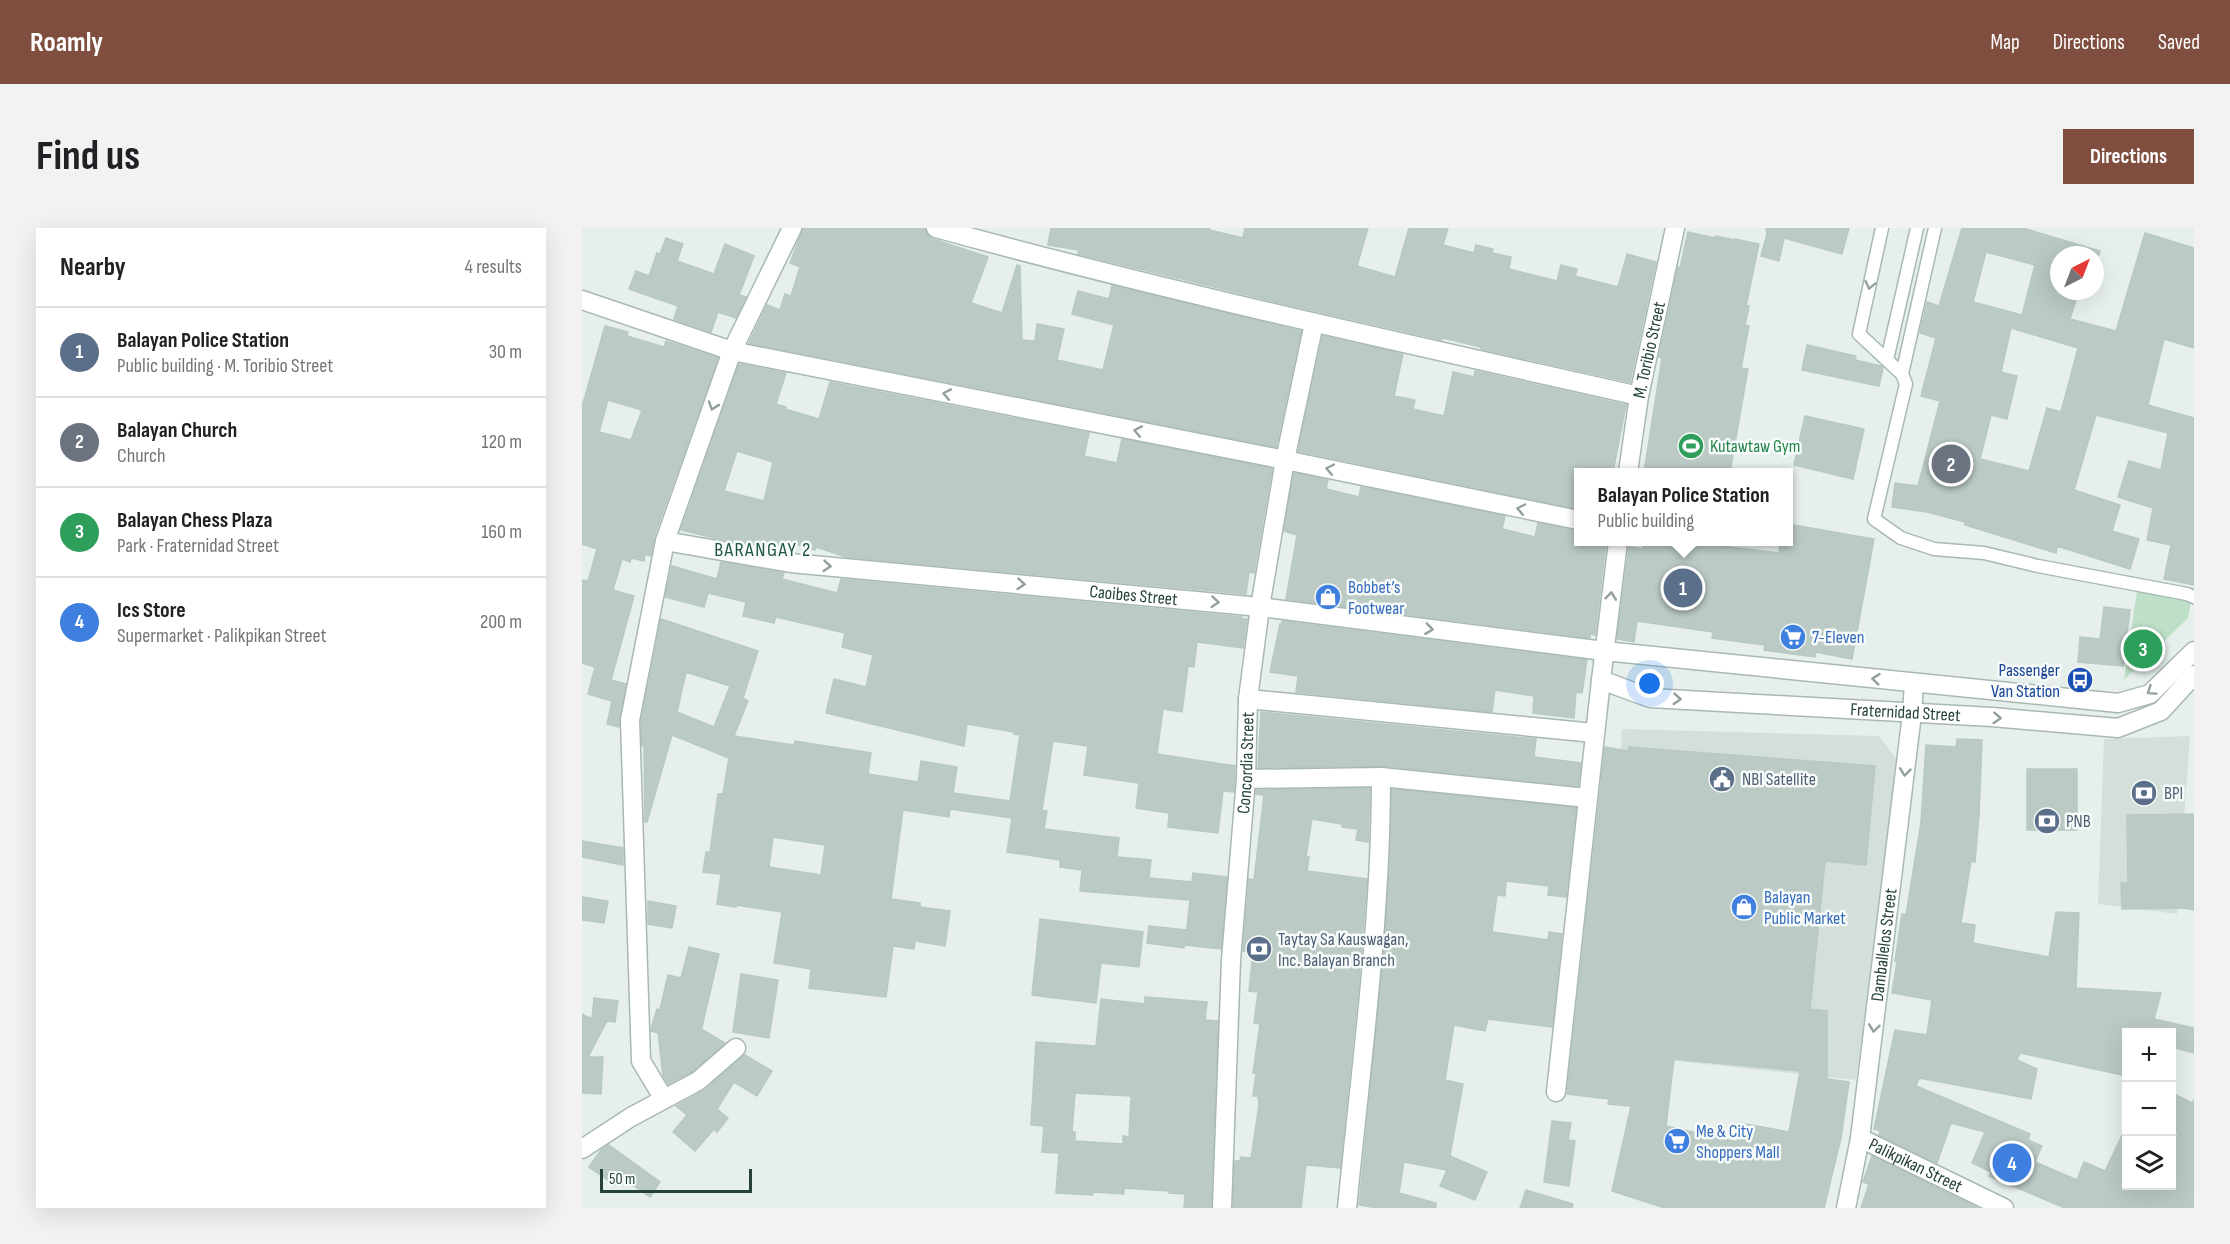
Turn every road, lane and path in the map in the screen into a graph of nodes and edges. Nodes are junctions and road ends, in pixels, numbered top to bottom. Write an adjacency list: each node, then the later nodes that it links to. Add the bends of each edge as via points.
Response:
1 (792, 228): 9 (street)
2 (936, 228): 8 (street)
3 (1675, 228): 12 (street, M. Toribio Street)
4 (1882, 228): 10 (lane, one-way to 10, via 1859,334)
5 (1917, 228): 10 (lane)
6 (1935, 228): 11 (lane)
7 (582, 300): 9 (street)
8 (1314, 323): 12 (street); 13 (street, Concordia Street)
9 (732, 351): 13 (street, one-way to 9); 16 (street, one-way to 16)
10 (1887, 360): 11 (lane)
11 (1902, 374): 18 (lane, via 1906,384 1874,519 1901,538 1934,549 1984,553)
12 (1639, 396): 14 (street, M. Toribio Street)
13 (1285, 460): 15 (street, one-way to 13); 19 (street, Concordia Street)
14 (1629, 468)
15 (1574, 519)
16 (665, 541): 19 (street, Caoibes Street, one-way to 19, via 791,563); 33 (street, via 630,720 641,1061)
17 (1617, 546): 20 (street, one-way to 17)
18 (2194, 597)
19 (1260, 607): 20 (street, Caoibes Street, one-way to 20); 25 (street, Concordia Street)
20 (1604, 651): 23 (street); 24 (street, Fraternidad Street, one-way to 20)
21 (2194, 651): 24 (street, Fraternidad Street, one-way to 24, via 2150,694 2118,703)
22 (2194, 675): 26 (street, Fraternidad Street, one-way to 22, via 2118,728 2161,711)
23 (1601, 680): 26 (street, Fraternidad Street, one-way to 26, via 1650,698); 27 (street)
24 (1914, 682): 26 (street, Damballelos Street)
25 (1248, 699): 27 (street); 29 (street, Concordia Street)
26 (1912, 714): 34 (street, Damballelos Street, one-way to 34)
27 (1594, 733): 30 (street)
28 (1381, 777): 29 (street); 30 (street); 37 (street, via 1381,843)
29 (1246, 779): 36 (street, Concordia Street, via 1231,960)
30 (1587, 798): 32 (street)
31 (736, 1048): 33 (street, via 698,1081)
32 (1556, 1092)
33 (664, 1099): 35 (street)
34 (1860, 1138): 38 (street, Damballelos Street); 39 (street, Palikpikan Street)
35 (582, 1149)
36 (1222, 1208)
37 (1347, 1208)
38 (1845, 1208)
39 (2004, 1208)

